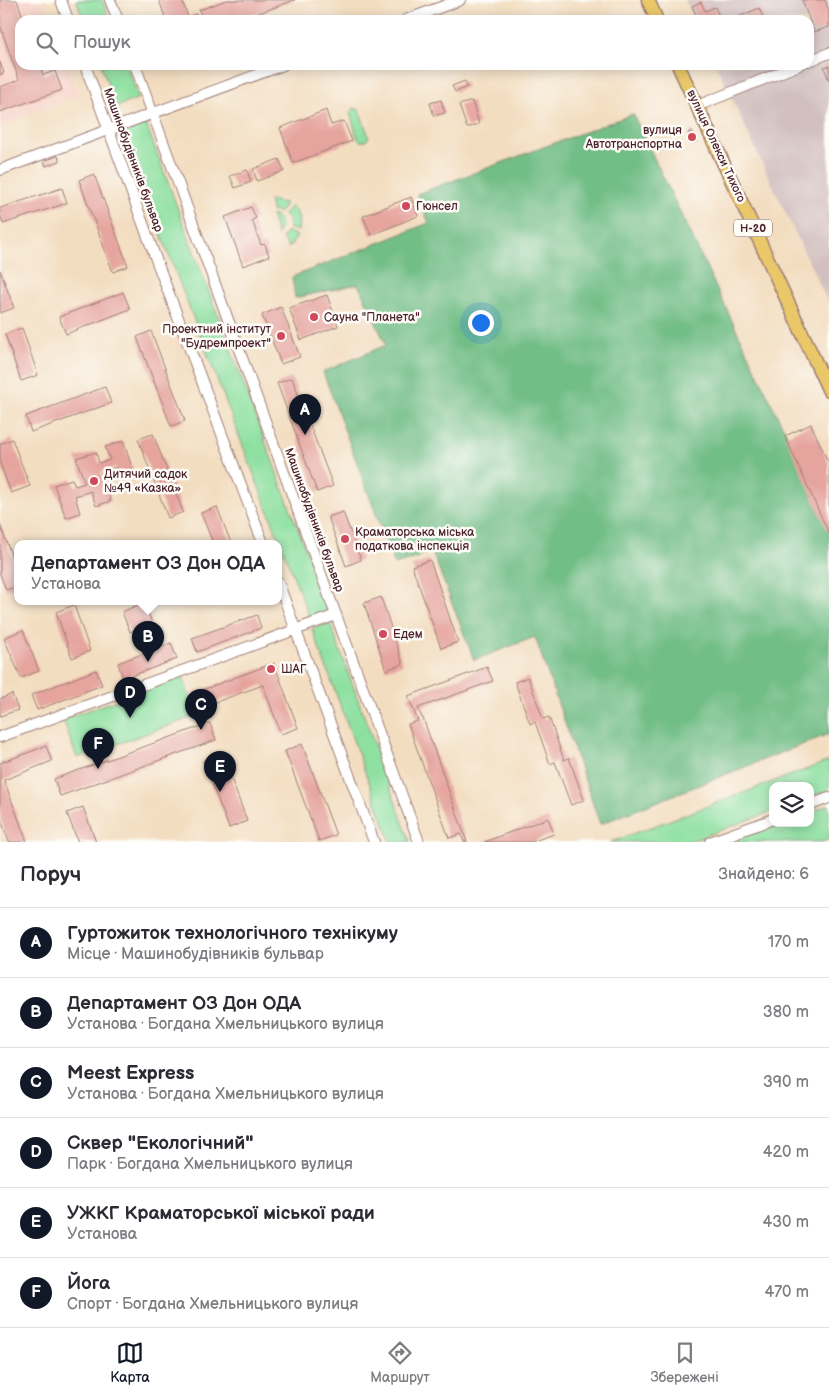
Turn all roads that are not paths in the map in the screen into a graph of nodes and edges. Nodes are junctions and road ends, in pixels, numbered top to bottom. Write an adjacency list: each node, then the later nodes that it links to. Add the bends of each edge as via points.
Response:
1 (61, 0): 5 (street)
2 (110, 0): 6 (street)
3 (460, 0): 7 (street)
4 (648, 0): 8 (main road)
5 (66, 15)
6 (116, 15)
7 (420, 15)
8 (655, 15)
9 (829, 53): 10 (street)
10 (814, 59)
11 (87, 70): 18 (street, Машинобудівників бульвар)
12 (136, 70): 17 (street, Машинобудівників бульвар)
13 (269, 70): 17 (street)
14 (680, 70): 16 (main road, вулиця Олекси Тихого / Н-20)
15 (787, 70): 16 (street)
16 (697, 106): 20 (main road, вулиця Олекси Тихого / Н-20)
17 (152, 113): 18 (street); 23 (street, Машинобудівників бульвар)
18 (108, 130): 19 (street); 21 (street, Машинобудівників бульвар)
19 (0, 170)
20 (829, 391)
21 (262, 540)
22 (282, 593): 24 (street)
23 (336, 615): 24 (street); 30 (street, Машинобудівників бульвар)
24 (296, 630): 25 (street); 29 (street)
25 (0, 737)
26 (829, 798): 27 (street)
27 (814, 804)
28 (769, 820): 31 (street)
29 (374, 842)
30 (419, 842)
31 (710, 842)

